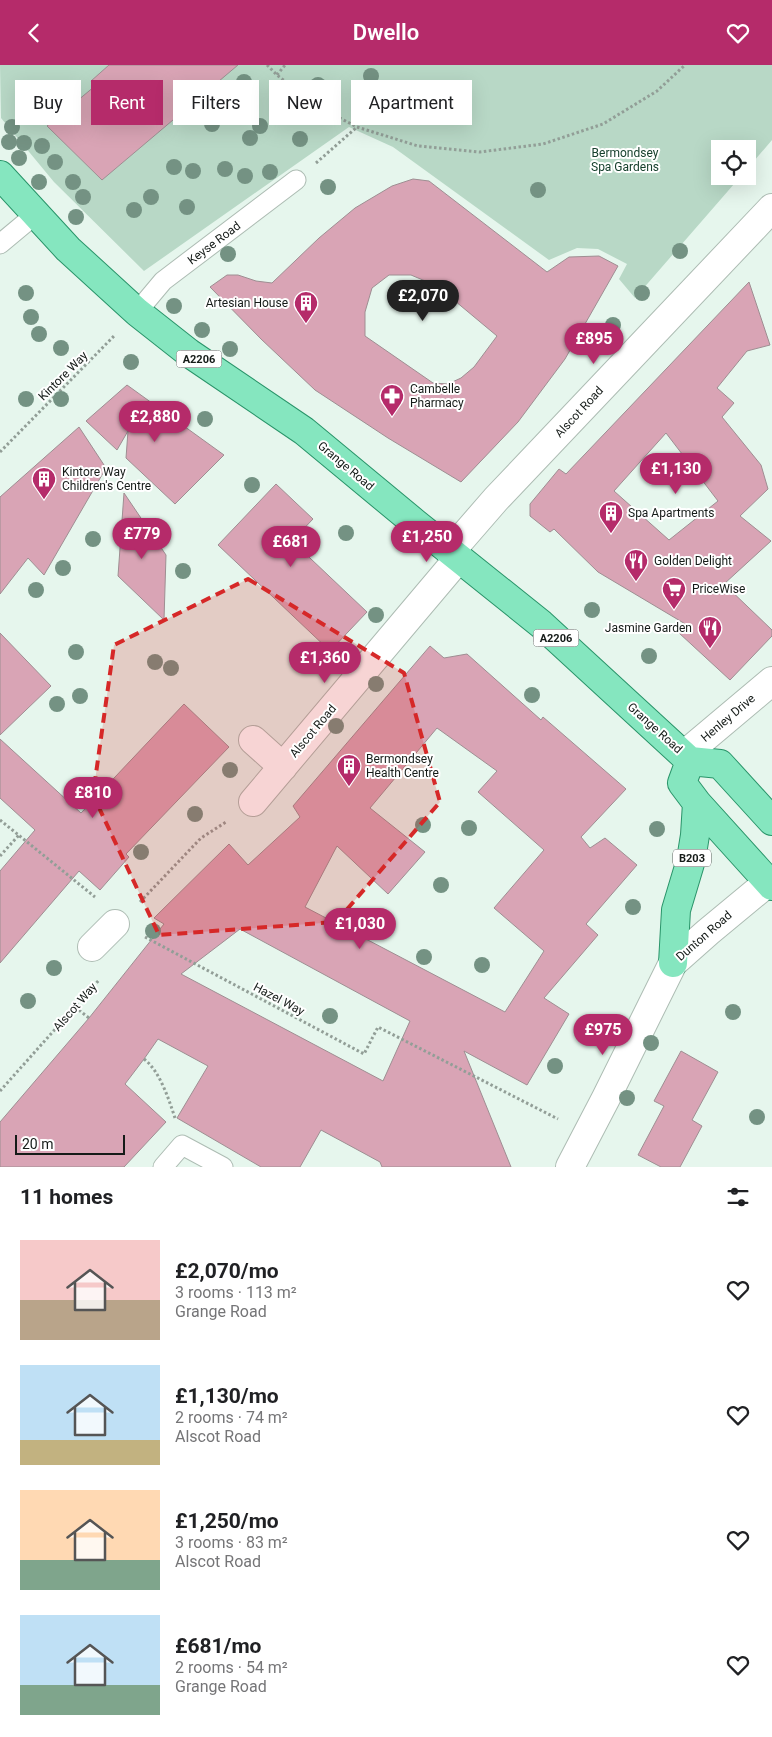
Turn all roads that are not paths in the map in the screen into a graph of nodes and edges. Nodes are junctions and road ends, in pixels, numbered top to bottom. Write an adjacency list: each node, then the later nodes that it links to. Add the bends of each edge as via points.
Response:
1 (0, 175): 3 (main road, Grange Road / A2206)
2 (296, 181): 6 (lane, Keyse Road, via 163,281)
3 (36, 214): 5 (lane); 6 (main road, Grange Road / A2206, via 68,249)
4 (770, 215): 7 (street, Alscot Road, via 496,499)
5 (0, 245)
6 (137, 312): 7 (main road, Grange Road / A2206, via 189,353 304,431)
7 (454, 555): 10 (main road, Grange Road / A2206, via 541,624); 11 (street, Alscot Road)
8 (772, 681): 10 (street, Henley Drive)
9 (253, 740): 11 (street, Alscot Road)
10 (687, 758): 13 (main road, Grange Road, via 682,783); 14 (main road, Grange Road, via 720,764)
11 (283, 767): 12 (street, Alscot Road)
12 (253, 802)
13 (697, 803): 15 (main road, Grange Road); 18 (main road, B203, via 691,860 676,910)
14 (772, 821)
15 (771, 883): 18 (street, Dunton Road / B203)
16 (125, 916): 17 (street)
17 (92, 947)
18 (673, 963): 21 (street, Dunton Road / B203)
19 (163, 1167): 20 (lane, via 182,1145)
20 (223, 1167)
21 (570, 1167)

